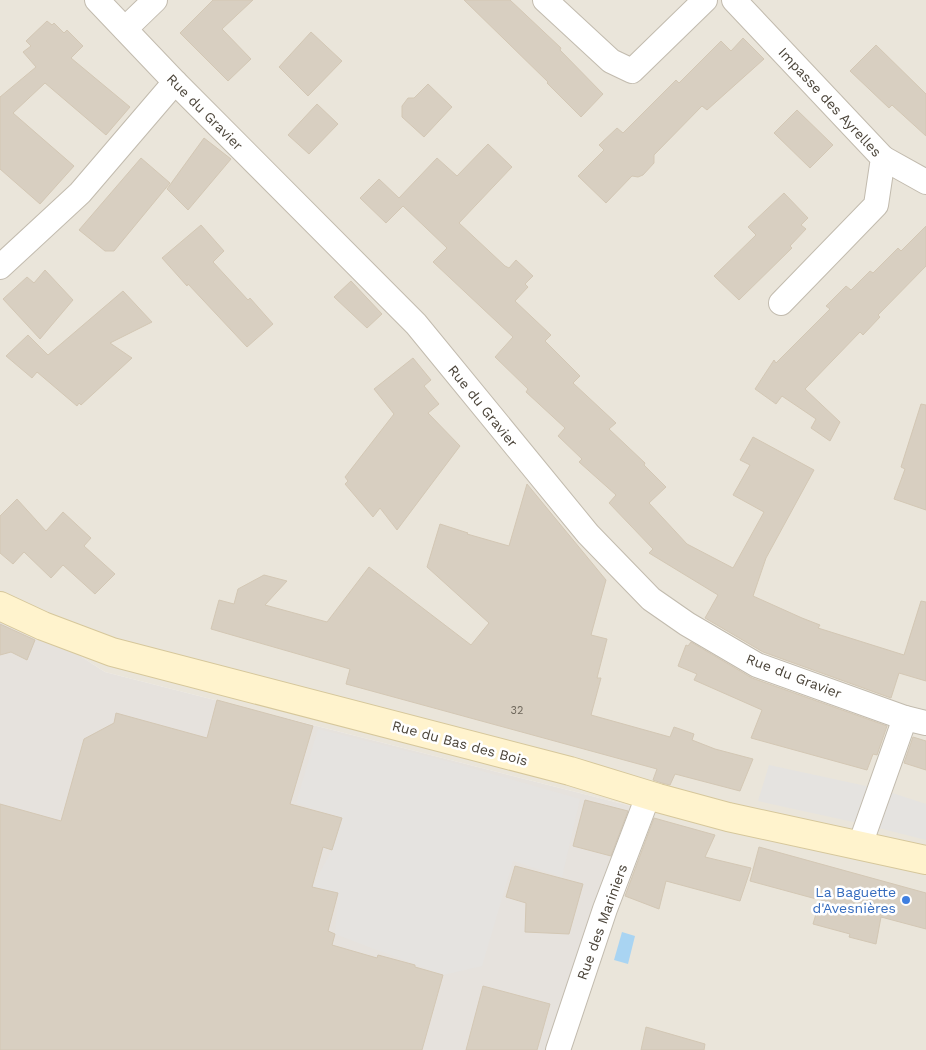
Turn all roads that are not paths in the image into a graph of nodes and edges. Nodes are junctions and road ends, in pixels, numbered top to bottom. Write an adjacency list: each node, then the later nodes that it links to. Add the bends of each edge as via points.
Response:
1 (97, 0): 6 (street, Rue du Gravier)
2 (155, 0): 6 (street)
3 (545, 0): 4 (street, via 611,62 632,71)
4 (705, 0)
5 (734, 0): 8 (street, Impasse des Ayrelles)
6 (125, 29): 7 (street, Rue du Gravier)
7 (175, 82): 10 (street, via 80,193); 13 (street, Rue du Gravier, via 416,324 588,534 651,599 757,664)
8 (883, 158): 9 (street); 11 (street, Impasse des Ayrelles, via 876,205)
9 (926, 182)
10 (0, 267)
11 (782, 303)
12 (0, 606): 14 (street, Rue du Bas des Bois, via 112,652 570,771)
13 (916, 721): 15 (street)
14 (648, 796): 15 (street, Rue du Bas des Bois); 17 (street, Rue des Mariniers)
15 (860, 845): 16 (street, Rue du Bas des Bois)
16 (926, 860)
17 (558, 1050)

